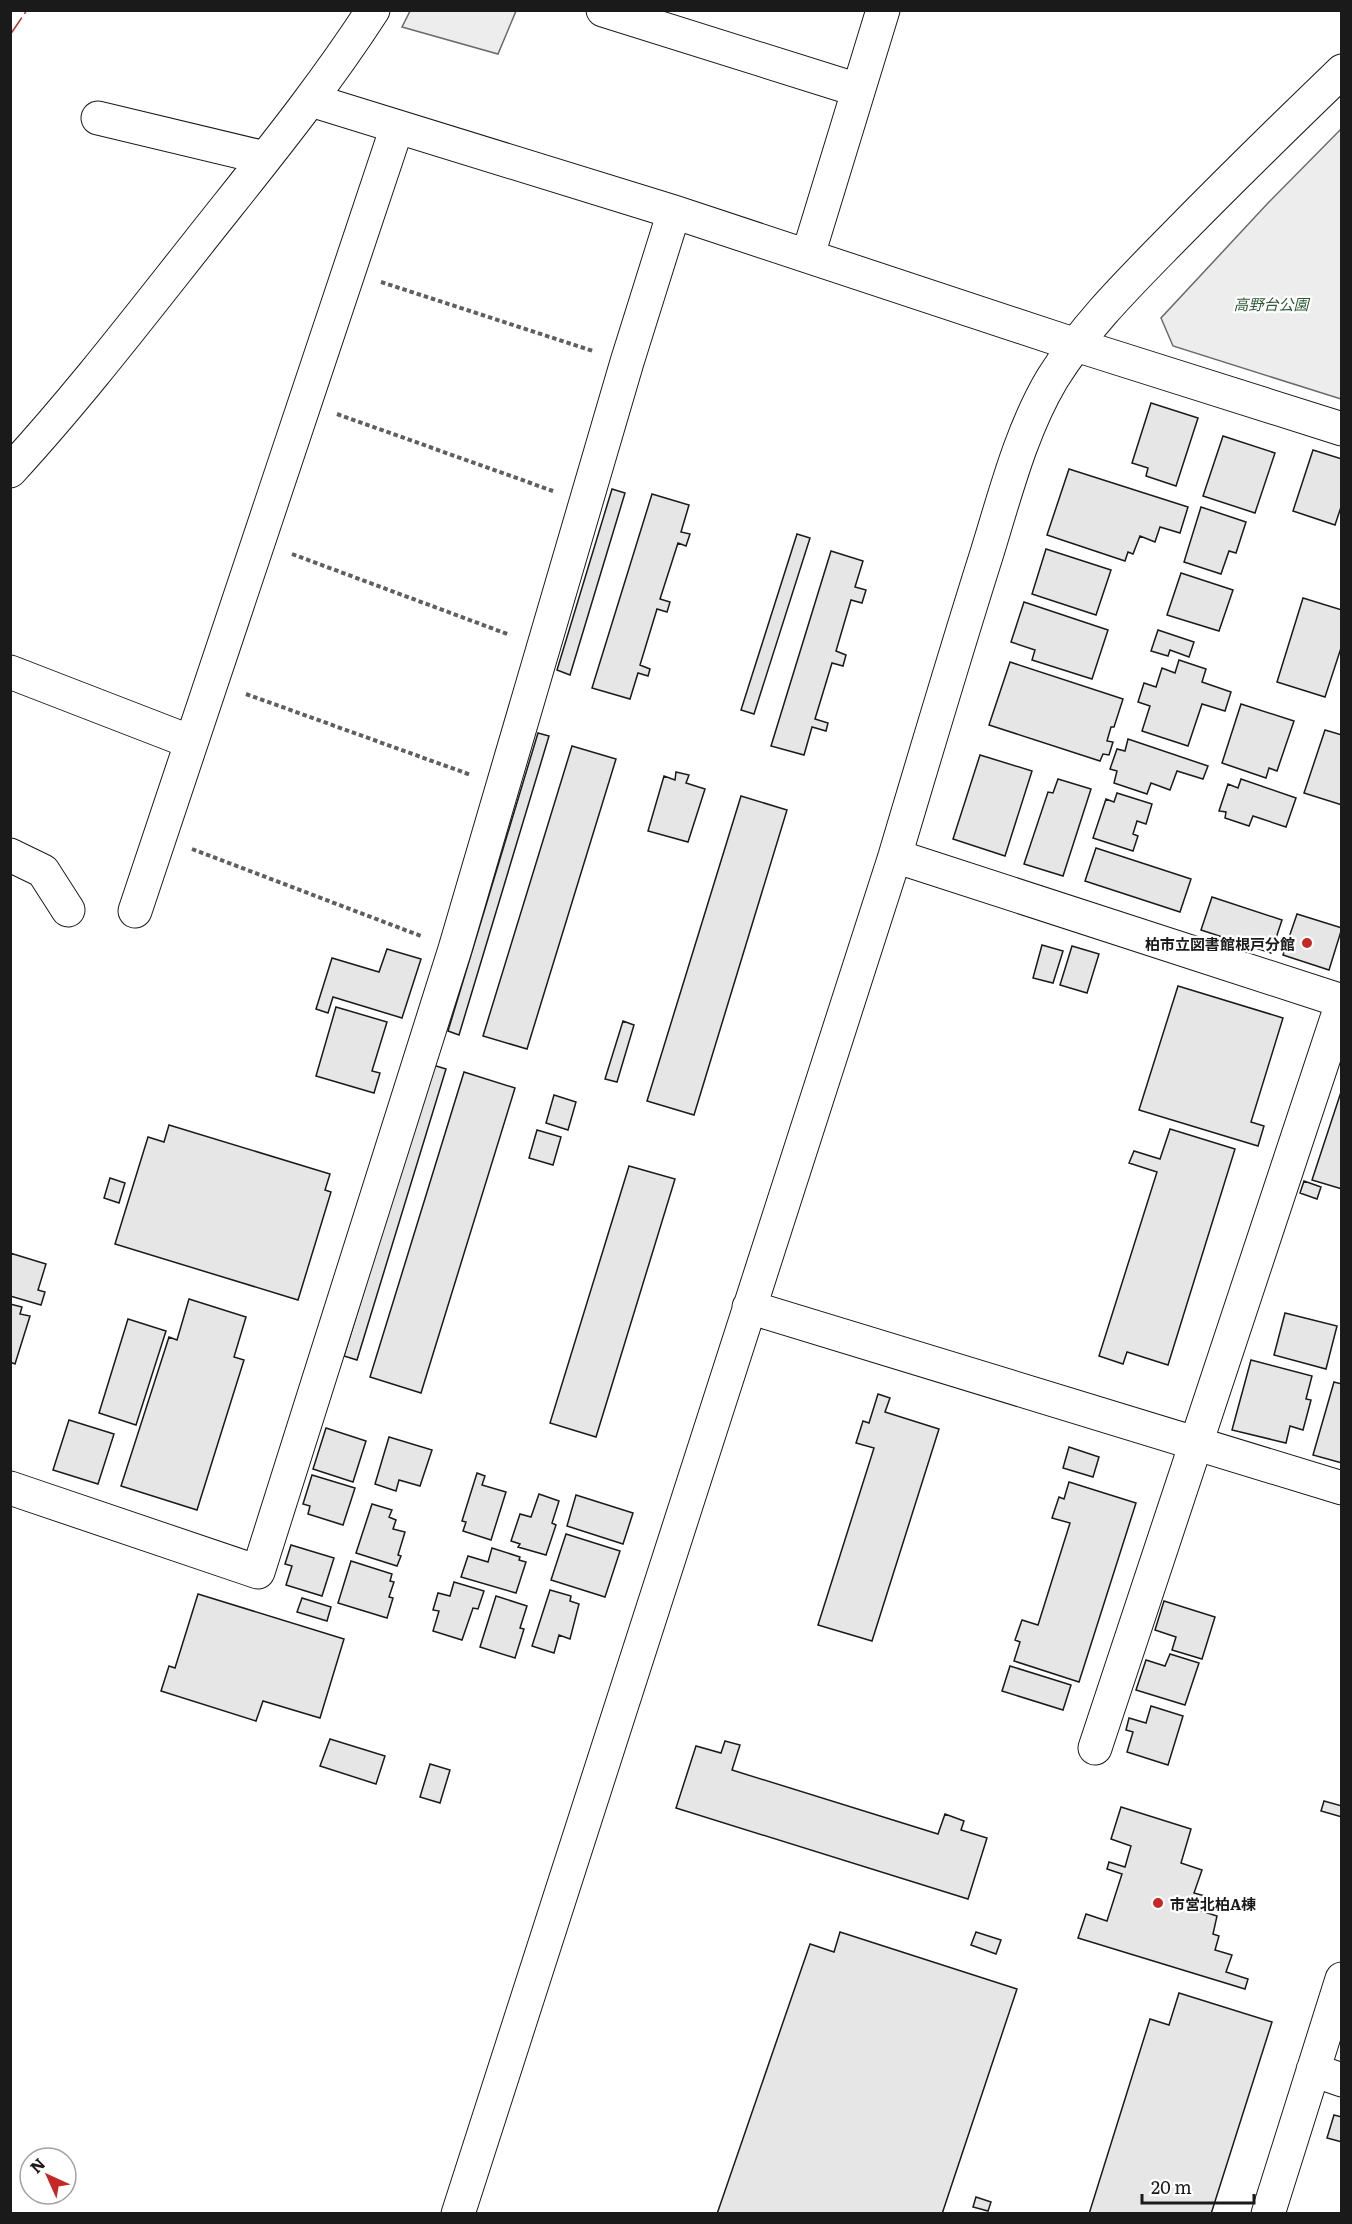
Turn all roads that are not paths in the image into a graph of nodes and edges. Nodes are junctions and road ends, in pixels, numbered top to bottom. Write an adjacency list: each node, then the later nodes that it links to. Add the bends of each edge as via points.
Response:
1 (373, 10): 6 (street)
2 (603, 10): 5 (street)
3 (883, 10): 5 (street)
4 (1341, 71): 12 (street, via 1106,307)
5 (858, 90): 11 (street)
6 (311, 100): 8 (street); 9 (street)
7 (98, 118): 9 (street)
8 (397, 127): 10 (street); 16 (street)
9 (265, 158): 14 (street, via 61,416)
10 (674, 212): 11 (street); 24 (street, via 455,949 258,1572)
11 (808, 255): 12 (street)
12 (1076, 345): 13 (street); 18 (street, via 1038,409 1008,487)
13 (1341, 429)
14 (10, 471)
15 (10, 672): 16 (street)
16 (191, 742): 20 (street)
17 (10, 855): 19 (street, via 44,871)
18 (895, 856): 21 (street); 22 (street)
19 (68, 910)
20 (135, 910)
21 (1341, 1002): 23 (street)
22 (749, 1307): 23 (street); 29 (street)
23 (1194, 1444): 25 (street); 26 (street)
24 (10, 1488)
25 (1341, 1488)
26 (1095, 1748)
27 (1341, 1979): 28 (street)
28 (1327, 2075): 30 (street)
29 (458, 2214)
30 (1268, 2214)

